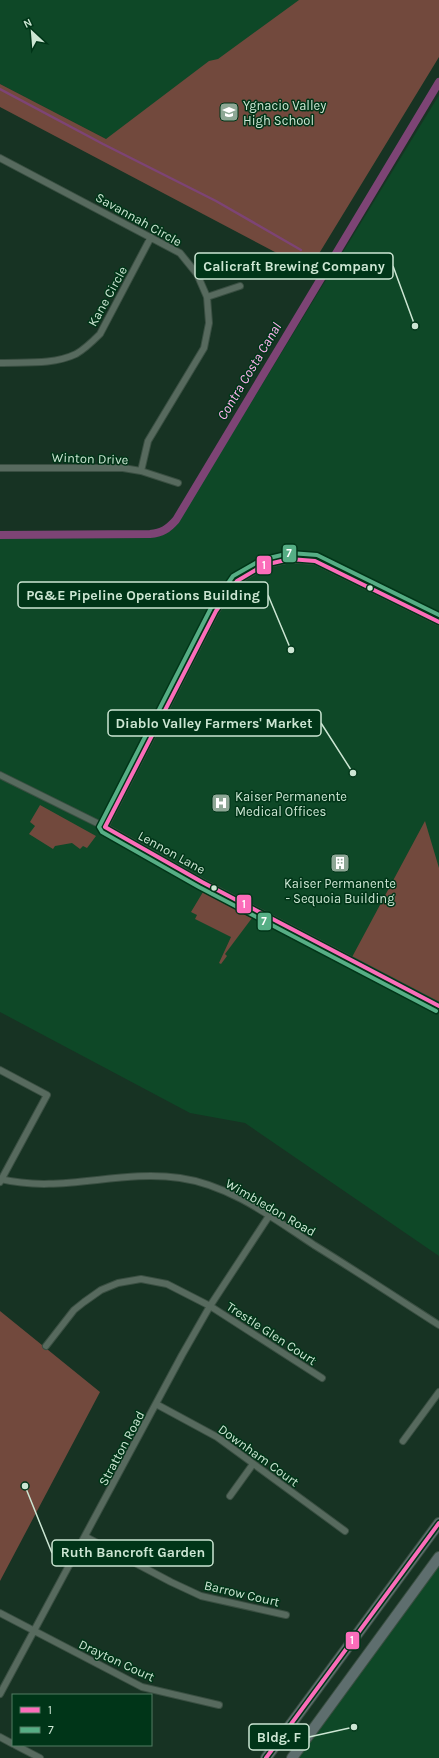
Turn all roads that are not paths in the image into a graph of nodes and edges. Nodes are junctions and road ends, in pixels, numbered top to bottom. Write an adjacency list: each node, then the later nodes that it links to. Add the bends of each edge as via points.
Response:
1 (0, 158): 2 (street, Savannah Circle)
2 (151, 237): 4 (street, Savannah Circle, via 180,254 197,274); 5 (street, Kane Circle, via 100,334 88,345 77,354 52,362)
3 (240, 286): 4 (street)
4 (207, 297): 7 (street, Savannah Circle, via 209,323 204,348 148,441)
5 (0, 363)
6 (0, 468): 7 (street, Winton Drive, via 122,468)
7 (141, 471): 8 (street, Winton Drive)
8 (178, 483)
9 (439, 622): 11 (street, via 315,561 290,559 264,565 237,581 216,611)
10 (0, 775): 11 (street, Lennon Lane)
11 (105, 827): 12 (street, Lennon Lane, via 202,882)
12 (439, 1006)
13 (0, 1070): 14 (street, via 47,1095)
14 (0, 1180): 15 (street, Wimbledon Road, via 37,1185 151,1175 181,1178 228,1192)
15 (269, 1216): 16 (street, Stratton Road); 17 (street, Wimbledon Road)
16 (210, 1306): 18 (street, Trestle Glen Court, via 167,1284 141,1280 118,1283 101,1290 74,1310); 19 (street, Trestle Glen Court); 21 (street, Stratton Road)
17 (439, 1324)
18 (46, 1346)
19 (322, 1378)
20 (439, 1392): 22 (street)
21 (156, 1404): 23 (street, Downham Court, via 217,1437); 27 (street, Stratton Road)
22 (403, 1441)
23 (253, 1464): 24 (street); 26 (street, Downham Court)
24 (230, 1496)
25 (439, 1523): 38 (highway)
26 (345, 1531)
27 (86, 1537): 30 (street, Barrow Court, via 201,1596); 31 (street, Stratton Road)
28 (439, 1557): 39 (highway)
29 (0, 1613): 31 (street, Drayton Court)
30 (286, 1615)
31 (34, 1631): 32 (street, Stratton Road); 33 (street, Drayton Court, via 142,1687)
32 (0, 1694)
33 (219, 1705)
34 (0, 1737): 35 (street)
35 (12, 1743)
36 (18, 1746): 37 (street)
37 (40, 1758)
38 (266, 1758)
39 (292, 1758)

